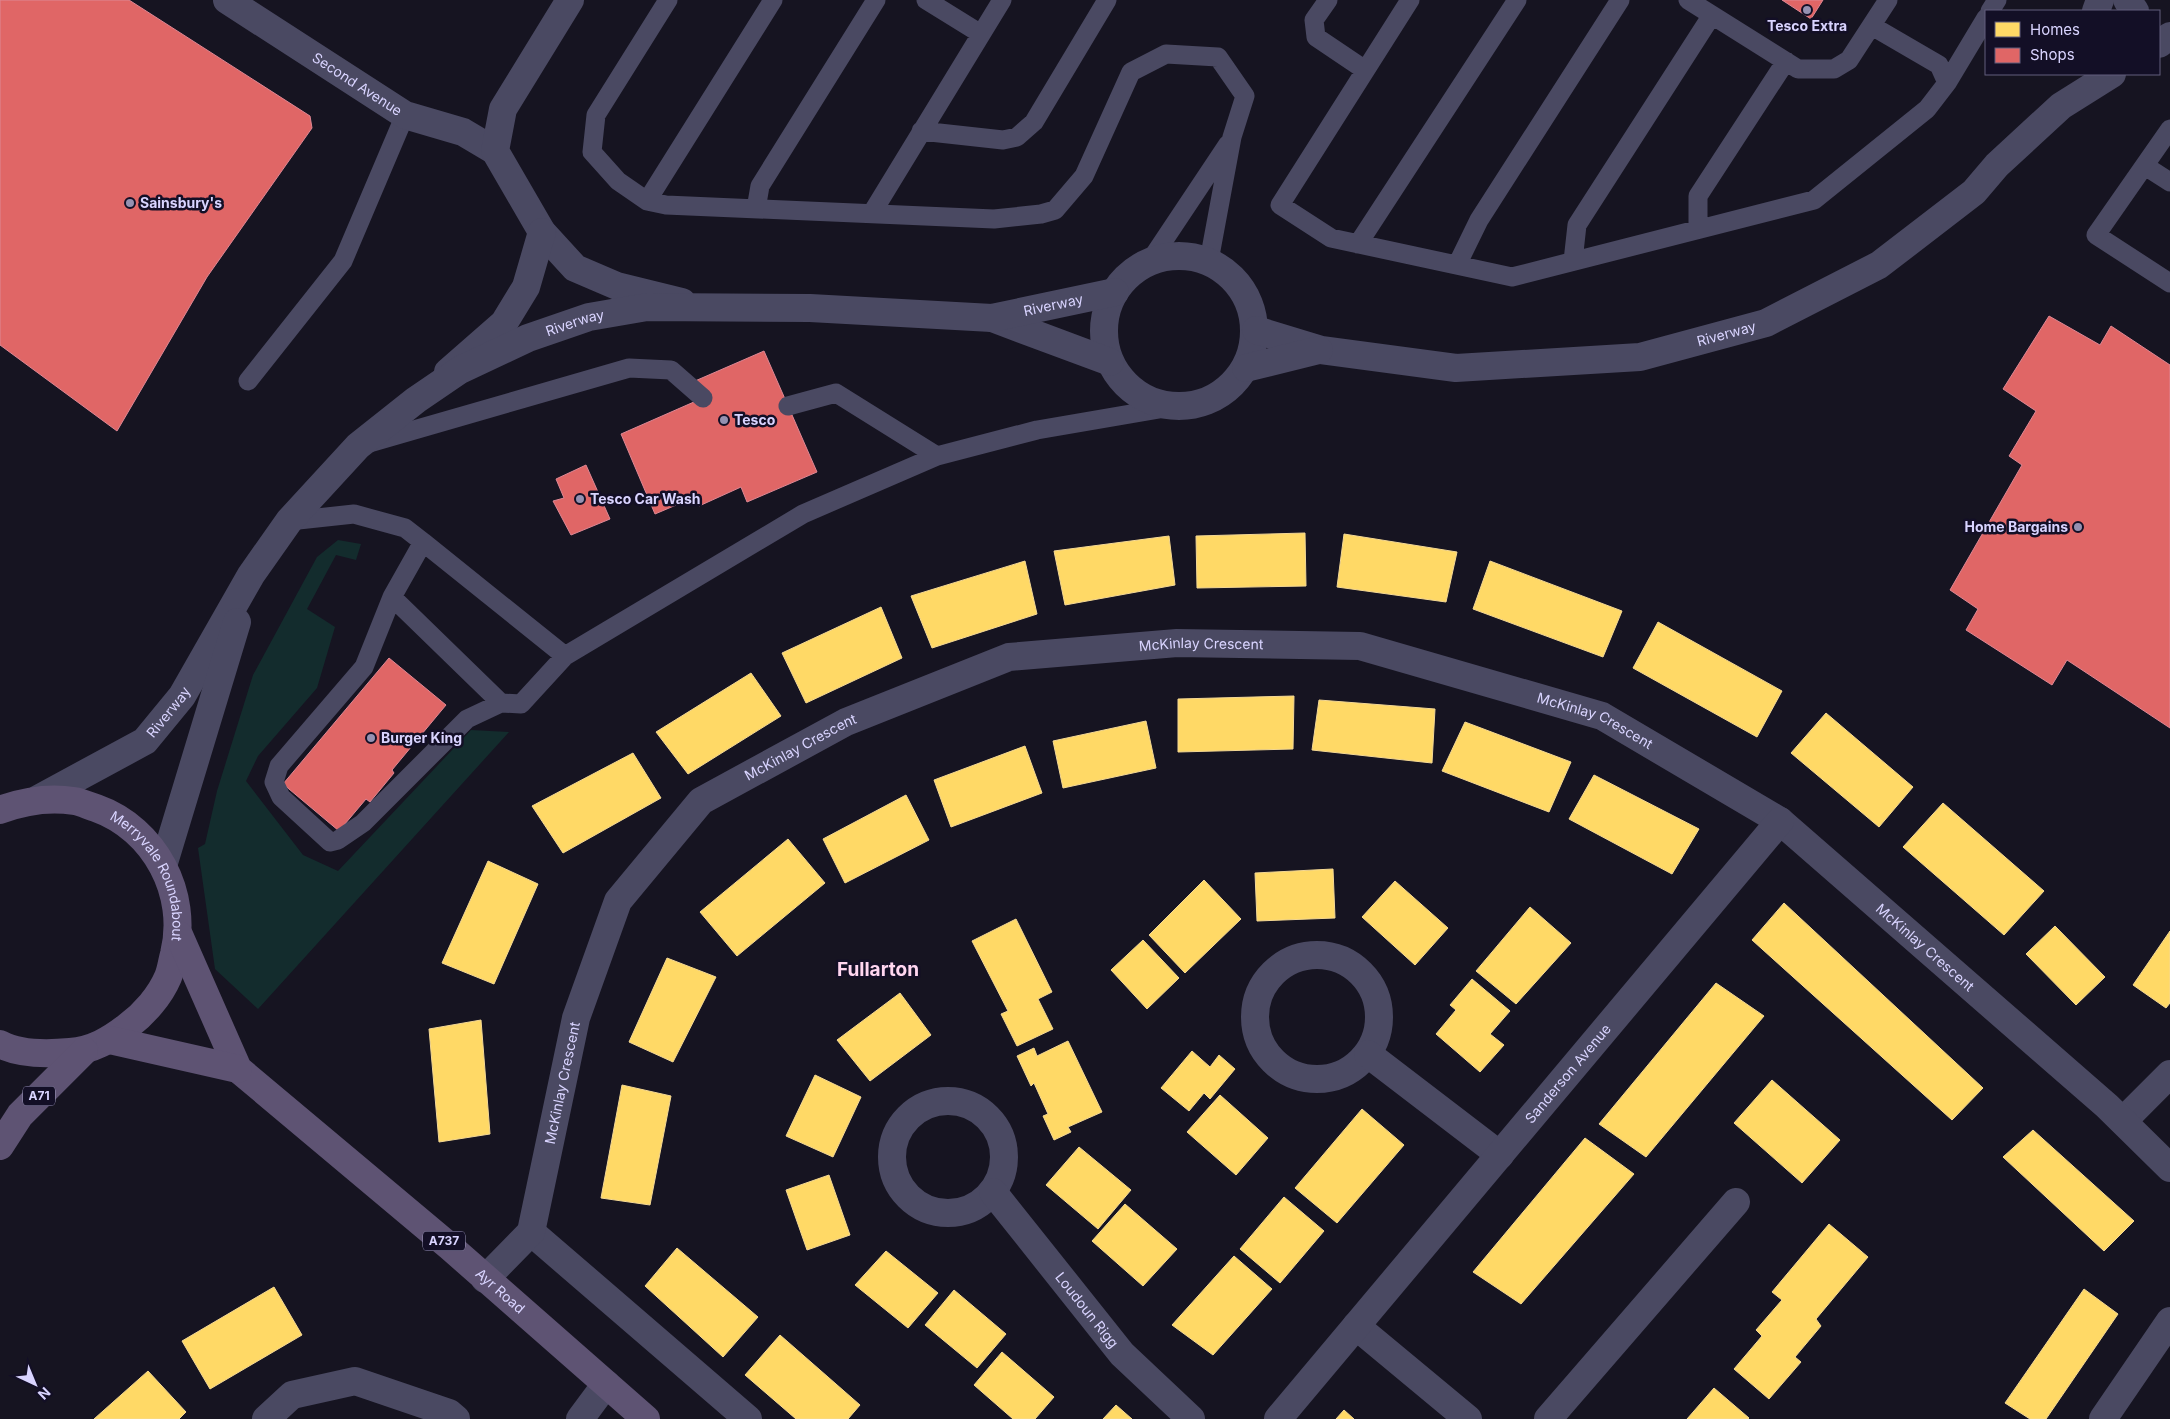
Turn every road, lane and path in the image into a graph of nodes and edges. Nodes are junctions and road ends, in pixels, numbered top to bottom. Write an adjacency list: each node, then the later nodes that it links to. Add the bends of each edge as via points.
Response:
1 (227, 0): 25 (street, Second Avenue)
2 (570, 0): 29 (street, via 503,109)
3 (668, 0): 32 (lane, via 596,115 592,152 618,181)
4 (773, 0): 32 (lane)
5 (876, 0): 33 (lane, via 760,186)
6 (926, 0): 18 (lane)
7 (1002, 0): 18 (lane)
8 (1108, 0): 27 (lane, via 1034,122 1017,136 1003,140)
9 (1328, 0): 20 (lane, via 1314,20 1316,37)
10 (1410, 0): 20 (lane)
11 (1517, 0): 37 (lane)
12 (1620, 0): 41 (lane, via 1479,220)
13 (1688, 0): 15 (lane)
14 (1888, 0): 17 (lane)
15 (1712, 15): 19 (lane); 40 (lane, via 1577,225)
16 (1985, 20): 23 (lane)
17 (1872, 26): 19 (lane, via 1850,60 1834,69 1798,69); 23 (lane, via 1939,65)
18 (981, 34): 27 (lane)
19 (1786, 61): 35 (lane, via 1698,196)
20 (1365, 70): 37 (lane, via 1280,205 1331,238)
21 (2073, 75): 24 (street, Riverway)
22 (2110, 75): 24 (street, Riverway)
23 (1947, 83): 35 (lane, via 1927,109 1814,200)
24 (2061, 106): 47 (street, Riverway, via 1997,165 1974,192 1879,265 1766,323 1640,358 1456,368)
25 (405, 115): 29 (street, Second Avenue, via 463,132); 50 (lane, via 344,261)
26 (2170, 130): 30 (lane)
27 (921, 131): 34 (lane)
28 (1232, 137): 34 (lane, via 1245,96 1218,57 1166,54 1131,72 1084,176 1055,210 994,219); 38 (lane); 39 (lane)
29 (495, 151): 36 (street)
30 (2145, 166): 31 (lane); 42 (lane, via 2096,235)
31 (2170, 182)
32 (647, 201): 33 (lane, via 666,205)
33 (756, 209): 34 (lane)
34 (872, 213)
35 (1698, 229): 40 (lane)
36 (542, 232): 44 (street, via 575,268 616,286); 52 (street, via 526,287 504,322)
37 (1358, 244): 41 (lane)
38 (1150, 261): 39 (street, via 1175,255); 43 (street, via 1132,272)
39 (1209, 261): 46 (street, via 1231,275 1247,296)
40 (1574, 261): 41 (lane, via 1512,277)
41 (1457, 265)
42 (2170, 283)
43 (1115, 292): 45 (street, Riverway); 48 (street, via 1104,317 1103,336)
44 (708, 308): 45 (street, Riverway, via 810,308); 52 (street, Riverway, via 647,307 589,317 528,338 460,370)
45 (992, 318): 48 (street, Riverway)
46 (1256, 330): 47 (street, Riverway); 49 (street)
47 (1321, 350): 49 (street, Riverway)
48 (1110, 362): 54 (street, via 1125,384 1146,400)
49 (1246, 368): 54 (street, via 1230,388 1198,406)
50 (248, 381)
51 (703, 398): 55 (lane, via 671,370 629,368)
52 (416, 400): 55 (street, Riverway)
53 (788, 406): 56 (lane, via 836,393)
54 (1171, 407): 56 (lane, via 1037,430)
55 (358, 446): 57 (street, Riverway)
56 (937, 456): 61 (lane, via 802,514)
57 (289, 521): 58 (lane, via 354,514 405,528); 59 (street, Riverway)
58 (423, 542): 60 (lane); 61 (lane)
59 (251, 575): 63 (street, Riverway, via 182,696 146,740); 65 (street, Riverway)
60 (392, 598): 62 (lane); 62 (lane, via 364,667 279,766 274,782 281,797 330,842 338,840 363,823 467,719)
61 (565, 656): 62 (lane, via 521,704)
62 (500, 702)
63 (15, 802): 65 (main road, Merryvale Roundabout, via 75,801 110,813 141,836)
64 (1780, 820): 73 (street, McKinlay Crescent); 75 (street, Sanderson Avenue); 79 (street, McKinlay Crescent, via 1602,716 1360,646 1177,644 1010,657 846,722 701,801 695,808 618,901 576,1018)
65 (163, 866): 66 (main road, Merryvale Roundabout, via 176,899)
66 (179, 935): 67 (main road, Merryvale Roundabout, via 164,984 144,1014); 71 (main road, A737)
67 (110, 1040): 69 (main road, Merryvale Roundabout); 71 (main road, A737)
68 (0, 1044): 69 (main road, Merryvale Roundabout, via 44,1055)
69 (84, 1051): 74 (main road, A71, via 20,1114)
70 (1368, 1054): 70 (street, via 1352,1069 1333,1078 1311,1080 1285,1071 1268,1056 1258,1038 1255,1021 1257,999 1264,984 1278,968 1298,958 1319,955 1340,959 1355,967 1370,983 1379,1005 1379,1027); 75 (street)
71 (238, 1069): 80 (main road, Ayr Road / A737)
72 (2170, 1074): 73 (street)
73 (2123, 1121): 76 (street, McKinlay Crescent)
74 (0, 1146)
75 (1500, 1155): 82 (street, Sanderson Avenue)
76 (2170, 1168)
77 (993, 1192): 77 (street, via 978,1206 963,1212 943,1214 924,1209 904,1194 895,1177 892,1149 898,1130 906,1119 922,1107 940,1101 961,1102 980,1109 998,1129 1005,1148 1003,1175); 89 (street, Loudoun Rigg, via 1122,1354)
78 (1736, 1202): 92 (street)
79 (531, 1232): 80 (street); 88 (street)
80 (485, 1278): 83 (main road, Ayr Road / A737)
81 (2170, 1322): 93 (street)
82 (1356, 1326): 90 (street, Sanderson Avenue); 91 (street)
83 (606, 1384): 86 (street); 87 (main road, Ayr Road / A737)
84 (266, 1419): 85 (street, via 292,1395 356,1380 449,1413)
85 (456, 1419)
86 (580, 1419)
87 (646, 1419)
88 (748, 1419)
89 (1191, 1419)
90 (1278, 1419)
91 (1468, 1419)
92 (1548, 1419)
93 (2103, 1419)

